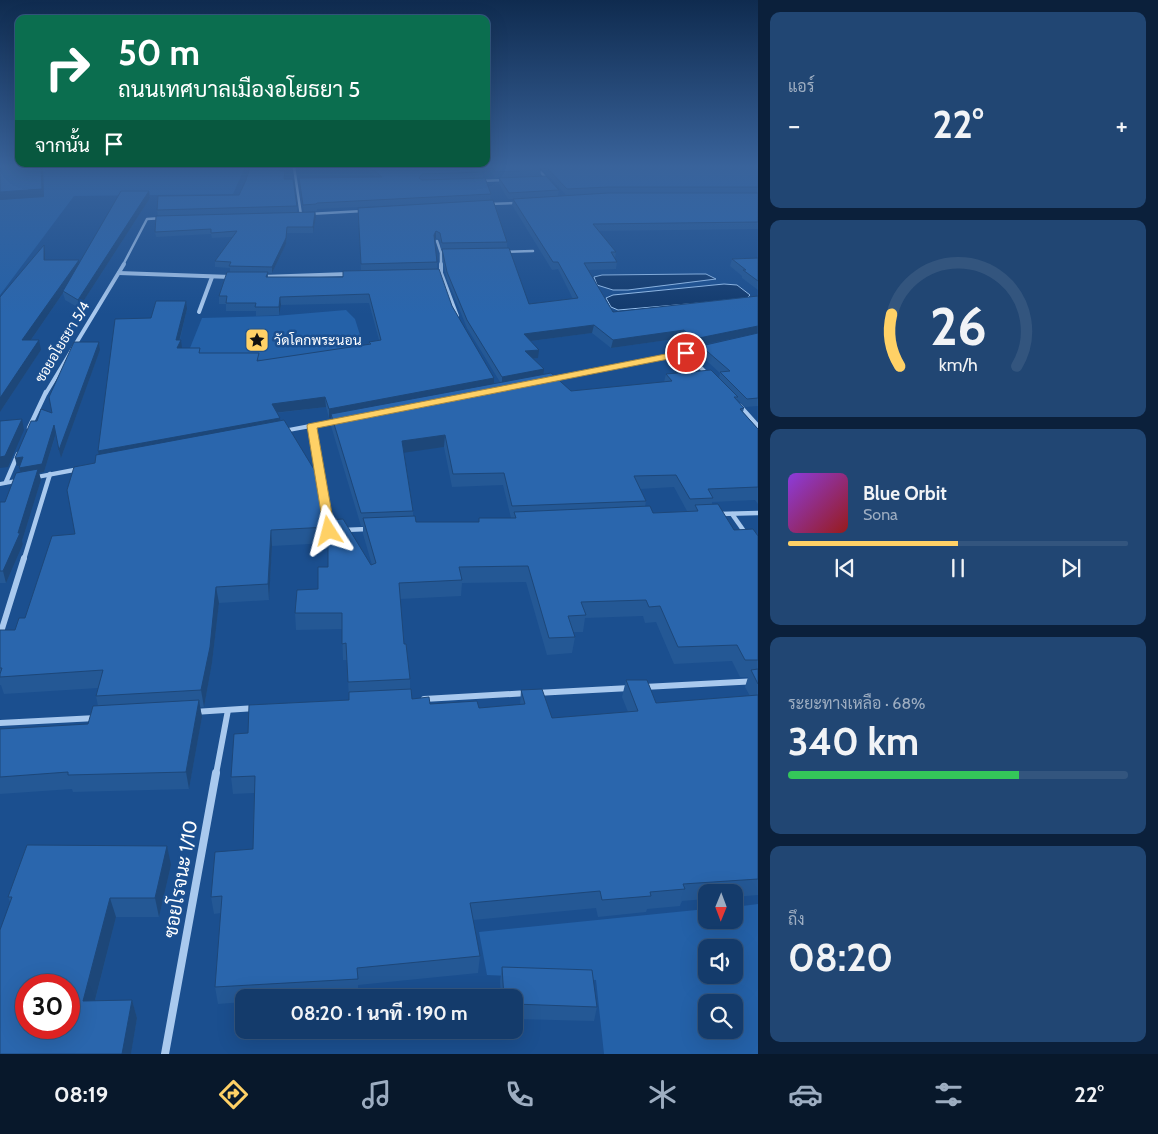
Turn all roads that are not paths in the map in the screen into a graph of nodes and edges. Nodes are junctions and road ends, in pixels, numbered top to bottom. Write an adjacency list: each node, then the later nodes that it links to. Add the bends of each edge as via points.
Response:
1 (168, 218): 7 (street, ซอยอโยธยา 5/4, via 147,219)
2 (437, 241): 5 (street)
3 (533, 251): 4 (street)
4 (496, 252)
5 (441, 253): 6 (street); 9 (street)
6 (450, 253)
7 (119, 273): 11 (street); 25 (street, ซอยอโยธยา 5/4, via 41,399)
8 (432, 273): 9 (street)
9 (441, 273): 15 (street)
10 (356, 274): 13 (street)
11 (212, 276): 12 (street); 14 (street)
12 (235, 277)
13 (252, 277)
14 (199, 312)
15 (461, 325)
16 (722, 345): 17 (street)
17 (686, 353): 18 (street); 19 (street)
18 (714, 381)
19 (535, 382)
20 (735, 402): 23 (street)
21 (349, 418): 22 (street)
22 (312, 426): 24 (street); 35 (street)
23 (758, 426)
24 (274, 432)
25 (27, 433)
26 (20, 449): 29 (street)
27 (96, 465): 28 (street)
28 (50, 474): 29 (street); 37 (street)
29 (3, 483)
30 (758, 513): 32 (street)
31 (713, 514): 32 (street)
32 (732, 514): 36 (street)
33 (378, 529): 34 (street)
34 (339, 530)
35 (329, 531)
36 (748, 536)
37 (0, 635)
38 (758, 681): 39 (street)
39 (414, 699)
40 (267, 707): 41 (street)
41 (228, 710): 42 (street); 45 (street, ซอยโรจนะ 1/10)
42 (188, 712)
43 (99, 717): 44 (street)
44 (0, 723)
45 (165, 1054)

